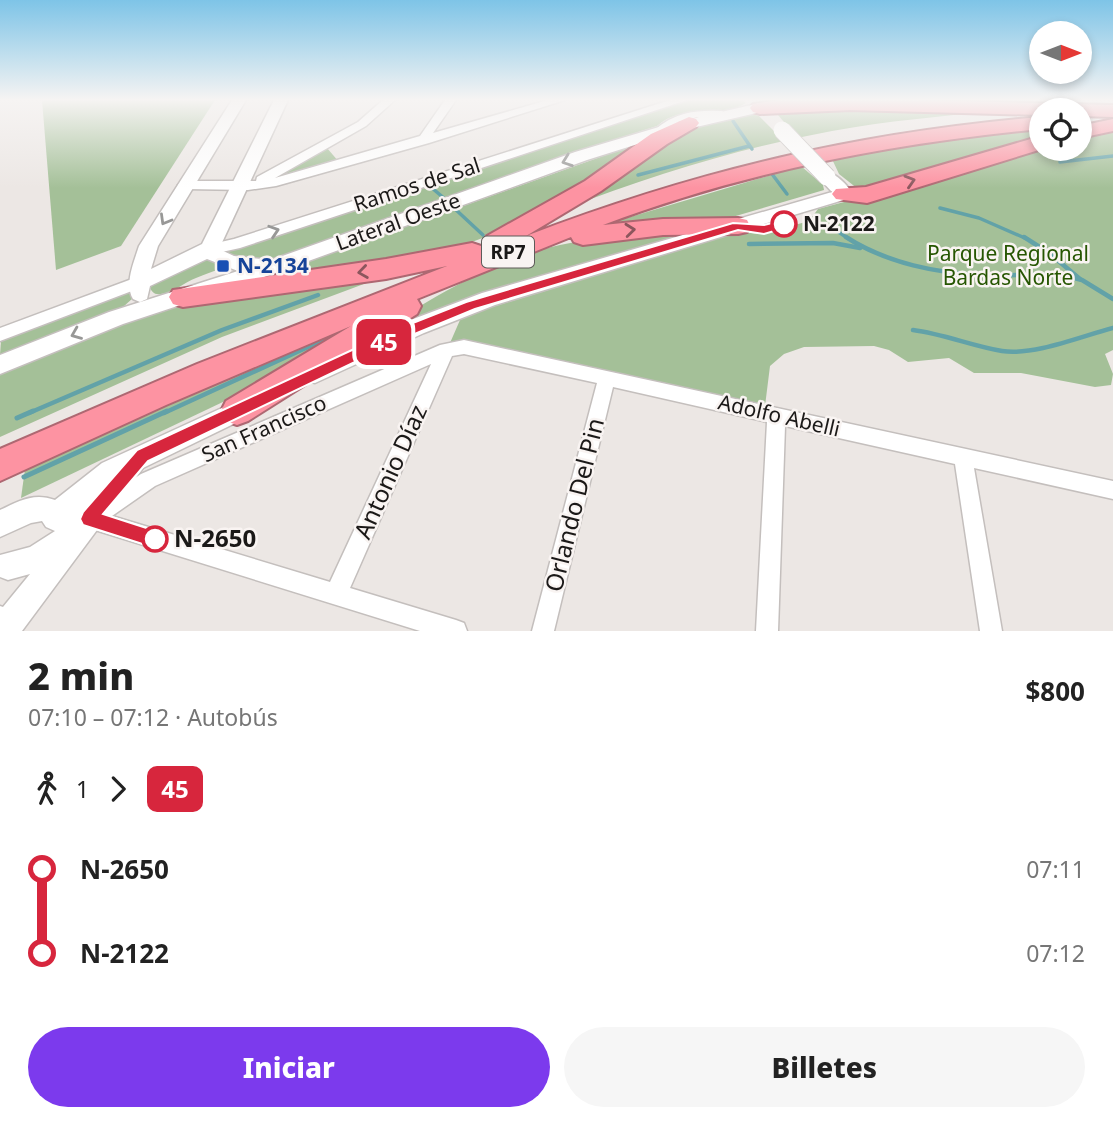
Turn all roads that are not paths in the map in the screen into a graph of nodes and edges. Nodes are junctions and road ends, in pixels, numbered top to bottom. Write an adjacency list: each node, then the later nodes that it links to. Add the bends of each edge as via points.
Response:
1 (221, 129): 17 (main road)
2 (266, 129): 18 (main road)
3 (352, 129): 16 (street)
4 (429, 129): 14 (street)
5 (460, 129): 14 (street)
6 (586, 129): 21 (street, Ramos de Sal, one-way to 6)
7 (660, 129): 13 (lane)
8 (668, 129): 13 (main road, Lateral Oeste)
9 (677, 129): 23 (highway)
10 (781, 129): 19 (main road, bridge)
11 (902, 129): 23 (highway, RP7, via 785,151 694,175 614,200)
12 (985, 129): 22 (highway, RP7, via 884,141 763,166 630,207)
13 (656, 133): 24 (main road, Lateral Oeste, one-way to 24)
14 (425, 140): 16 (street)
15 (1029, 146): 19 (highway, one-way to 15, via 867,195)
16 (259, 185): 18 (street)
17 (185, 186): 18 (street); 25 (main road, one-way to 25, via 147,251)
18 (237, 186): 21 (main road)
19 (844, 194): 20 (main road, via 811,204 801,218 767,229)
20 (738, 226): 22 (highway, one-way to 20, via 621,231); 32 (main road, via 452,312)
21 (208, 250): 24 (main road, via 235,264); 25 (main road)
22 (515, 250): 23 (highway, RP7)
23 (476, 256): 26 (highway, one-way to 26); 32 (highway); 34 (highway, RP7, via 216,353); 36 (highway, RP7)
24 (284, 263): 26 (main road, Lateral Oeste)
25 (140, 282): 27 (main road); 28 (street)
26 (183, 297): 27 (main road, Lateral Oeste)
27 (140, 310): 30 (main road, Lateral Oeste, one-way to 30)
28 (0, 335)
29 (446, 350): 31 (street, Adolfo Abelli, via 470,348); 38 (street, San Francisco, via 140,484); 41 (street, Antonio Díaz)
30 (0, 365)
31 (607, 379): 33 (street, Adolfo Abelli); 44 (street, Orlando Del Pin)
32 (237, 411): 38 (main road, via 142,456)
33 (776, 415): 35 (street, Adolfo Abelli); 45 (street)
34 (0, 449)
35 (964, 458): 37 (street, Adolfo Abelli); 46 (street)
36 (0, 466)
37 (1113, 490)
38 (41, 516): 39 (main road); 40 (main road, via 49,535 38,548); 41 (street); 42 (main road)
39 (51, 551): 40 (main road); 42 (main road)
40 (4, 568)
41 (335, 594): 43 (street)
42 (10, 619)
43 (456, 631)
44 (544, 631)
45 (767, 631)
46 (991, 631)

